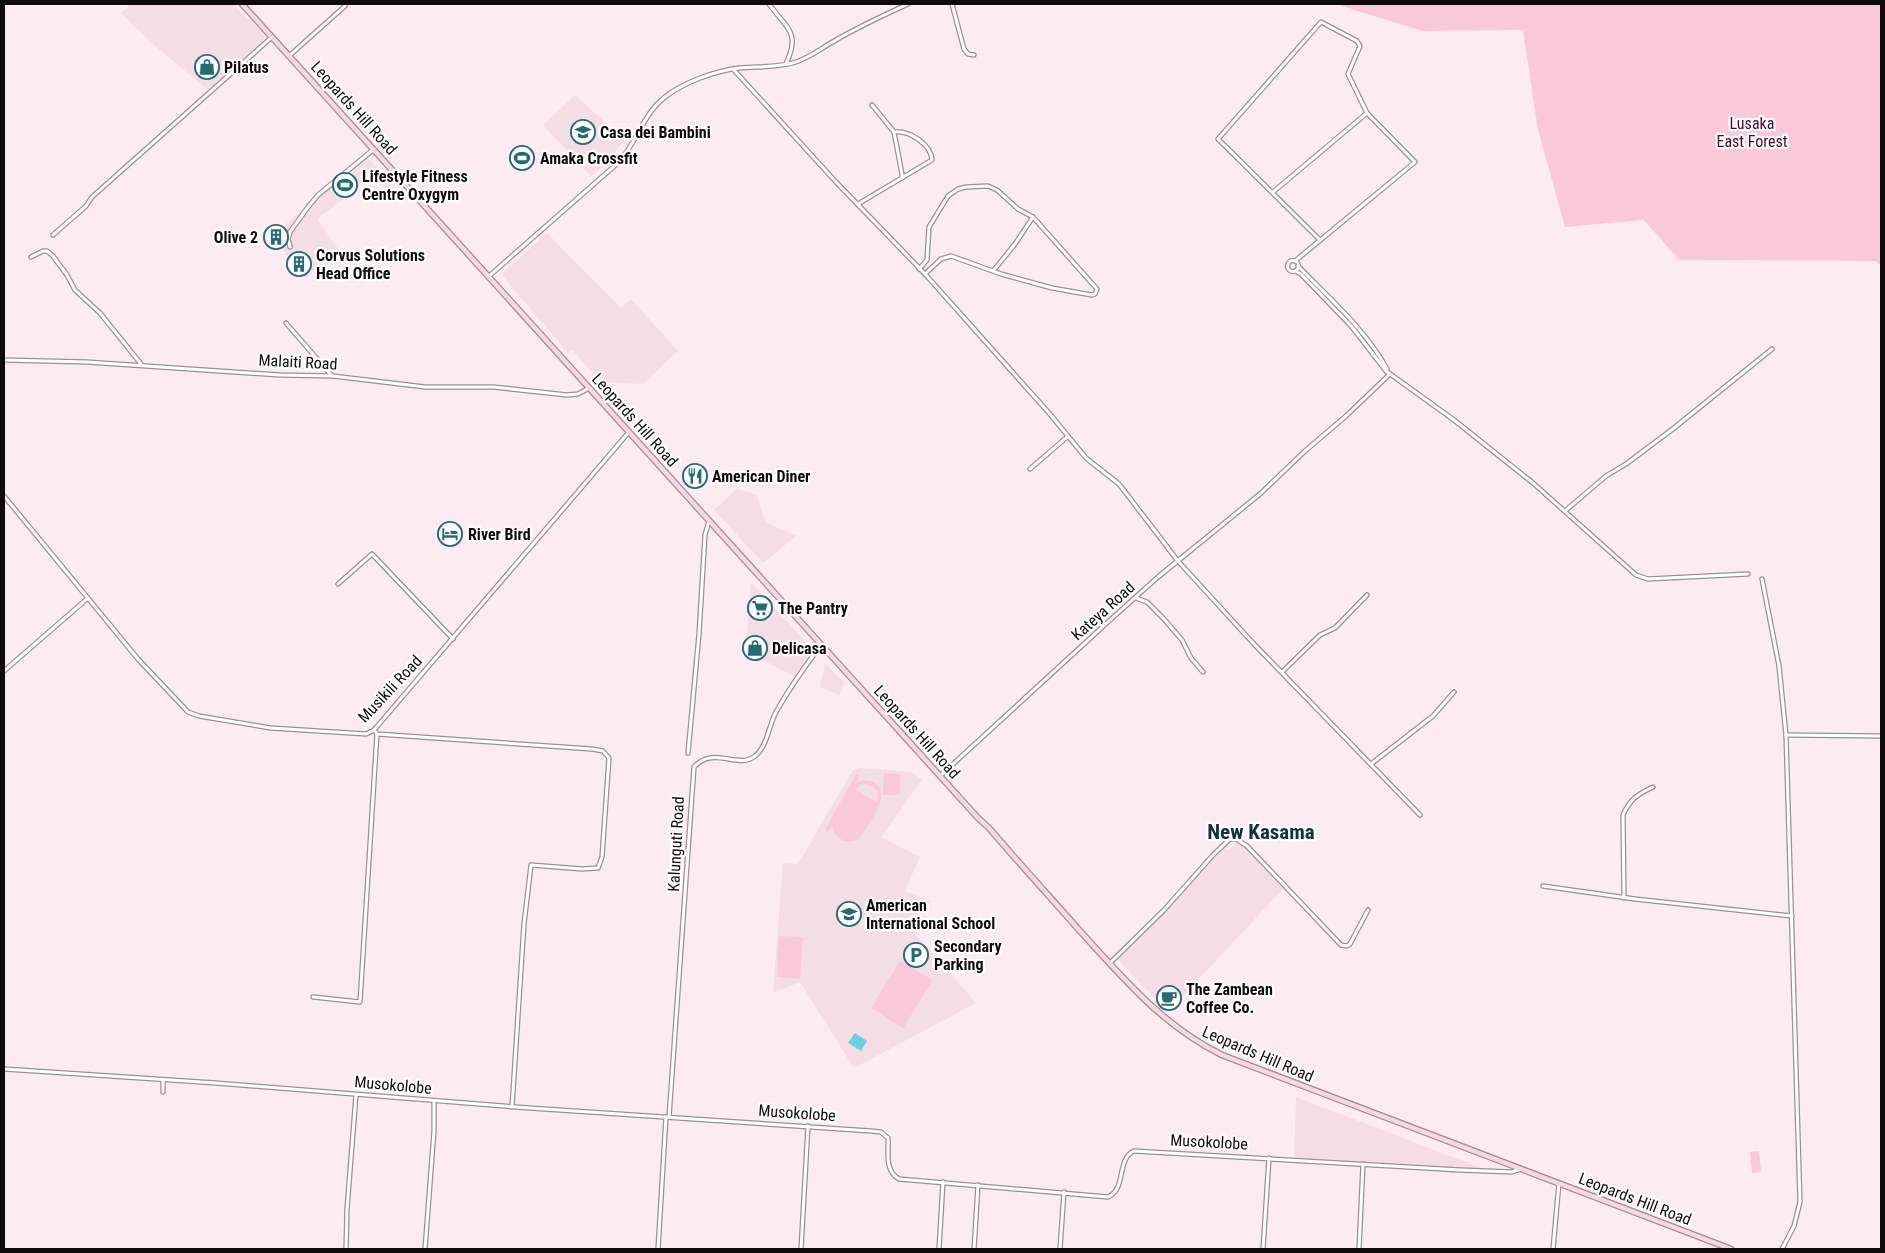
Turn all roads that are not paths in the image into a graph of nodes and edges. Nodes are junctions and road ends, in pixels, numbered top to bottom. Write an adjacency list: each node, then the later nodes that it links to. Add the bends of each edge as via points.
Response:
1 (242, 4): 6 (main road, Leopards Hill Road)
2 (769, 4): 9 (street, via 794,40)
3 (908, 4): 9 (street, via 870,21 802,60)
4 (952, 4): 7 (street, via 964,49)
5 (345, 6): 8 (street)
6 (272, 37): 8 (main road, Leopards Hill Road); 19 (street)
7 (974, 55)
8 (289, 56): 14 (main road, Leopards Hill Road)
9 (786, 64): 10 (street)
10 (733, 69): 17 (street); 29 (street, via 686,85 664,98 648,116 619,162)
11 (872, 105): 13 (street)
12 (1367, 113): 16 (street); 16 (street, via 1348,74 1360,46 1357,41 1321,22 1218,138); 20 (street, via 1415,162)
13 (894, 132): 15 (street); 15 (street, via 906,132 918,139 932,158 931,162)
14 (374, 149): 21 (street, via 318,195 290,232); 29 (main road, Leopards Hill Road)
15 (902, 178): 17 (street)
16 (1273, 192): 20 (street)
17 (858, 204): 25 (street)
18 (1033, 217): 25 (street, via 1018,210 992,188 958,189 948,196 930,224 926,260); 26 (street); 26 (street, via 1083,272 1096,292 1092,295 1052,288)
19 (53, 235)
20 (1320, 240): 23 (street)
21 (290, 248)
22 (31, 258): 33 (street, via 43,251 53,256 75,290 100,314)
23 (1295, 261): 24 (street); 27 (street, via 1288,265 1289,270)
24 (1298, 266): 27 (street); 34 (street, via 1355,325)
25 (919, 269): 28 (street)
26 (994, 270): 28 (street, via 951,256 942,259)
27 (1295, 271): 34 (street, via 1352,327)
28 (925, 274): 38 (street, via 1050,413)
29 (488, 277): 36 (main road, Leopards Hill Road)
30 (286, 323): 35 (street)
31 (1772, 349): 41 (street)
32 (4, 360): 33 (street, Malaiti Road)
33 (141, 365): 35 (street, Malaiti Road)
34 (1390, 374): 41 (street, via 1533,482); 43 (street, Kateya Road, via 1260,494)
35 (333, 376): 36 (street, Malaiti Road, via 426,387 493,387 567,396)
36 (589, 388): 37 (main road, Leopards Hill Road)
37 (629, 432): 42 (main road, Leopards Hill Road); 50 (street, Musikili Road)
38 (1067, 437): 39 (street); 43 (street, via 1092,464 1119,484)
39 (1030, 469)
40 (4, 496): 48 (street, Musikili Road)
41 (1564, 511): 44 (street, via 1641,578)
42 (709, 520): 51 (main road, Leopards Hill Road); 60 (street, via 705,535)
43 (1178, 561): 49 (street, Kateya Road); 54 (street)
44 (1748, 574)
45 (1762, 578): 58 (street, via 1779,666)
46 (338, 584): 50 (street, via 372,554)
47 (1367, 596): 54 (street, via 1335,628 1320,635)
48 (88, 598): 52 (street); 56 (street, Musikili Road, via 174,700 192,715 303,731 366,734)
49 (1135, 598): 53 (street, via 1147,602 1164,619); 62 (street, Kateya Road)
50 (453, 639): 56 (street, Musikili Road)
51 (821, 645): 62 (main road, Leopards Hill Road); 77 (street, Kalunguti Road, via 775,714 757,755 746,760 707,758 694,768)
52 (4, 671)
53 (1203, 672)
54 (1282, 672): 61 (street)
55 (1454, 692): 61 (street, via 1433,716)
56 (374, 730): 57 (street)
57 (377, 734): 70 (street, via 360,1002); 76 (street, via 592,749 603,751 609,758 598,868 531,866)
58 (1786, 735): 59 (street); 68 (street)
59 (1881, 736)
60 (688, 753)
61 (1371, 764): 64 (street)
62 (940, 776): 69 (main road, Leopards Hill Road)
63 (1653, 787): 66 (street, via 1638,794 1623,815)
64 (1420, 815)
65 (1543, 886): 66 (street)
66 (1624, 898): 68 (street)
67 (1368, 910): 69 (street, via 1350,944 1341,946 1247,846 1230,839)
68 (1792, 916): 98 (street, via 1800,1202 1794,1226)
69 (1110, 963): 81 (main road, Leopards Hill Road, via 1150,1006 1206,1047 1258,1070)
70 (312, 997)
71 (4, 1069): 72 (street, Musokolobe)
72 (164, 1080): 73 (street); 74 (street, Musokolobe)
73 (163, 1092)
74 (356, 1095): 75 (street, Musokolobe); 87 (street)
75 (434, 1101): 76 (street, Musokolobe); 88 (street)
76 (512, 1107): 77 (street, Musokolobe)
77 (667, 1117): 78 (street, Musokolobe); 89 (street, Kalunguti Road)
78 (808, 1126): 82 (street, Musokolobe, via 881,1132 888,1138 888,1164 895,1177); 90 (street)
79 (1269, 1158): 80 (street, Musokolobe); 85 (street, Musokolobe, via 1134,1151 1126,1158 1113,1195); 94 (street)
80 (1363, 1164): 81 (street, Musokolobe, via 1507,1172); 95 (street)
81 (1521, 1169): 83 (main road, Leopards Hill Road)
82 (943, 1182): 84 (street, Musokolobe); 91 (street)
83 (1559, 1183): 86 (main road, Leopards Hill Road); 96 (street)
84 (978, 1185): 85 (street, Musokolobe); 92 (street)
85 (1064, 1192): 93 (street)
86 (1724, 1248): 97 (main road, Leopards Hill Road)
87 (346, 1249)
88 (425, 1249)
89 (658, 1249)
90 (801, 1249)
91 (939, 1249)
92 (974, 1249)
93 (1060, 1249)
94 (1263, 1249)
95 (1359, 1249)
96 (1553, 1249)
97 (1731, 1249)
98 (1782, 1249)

